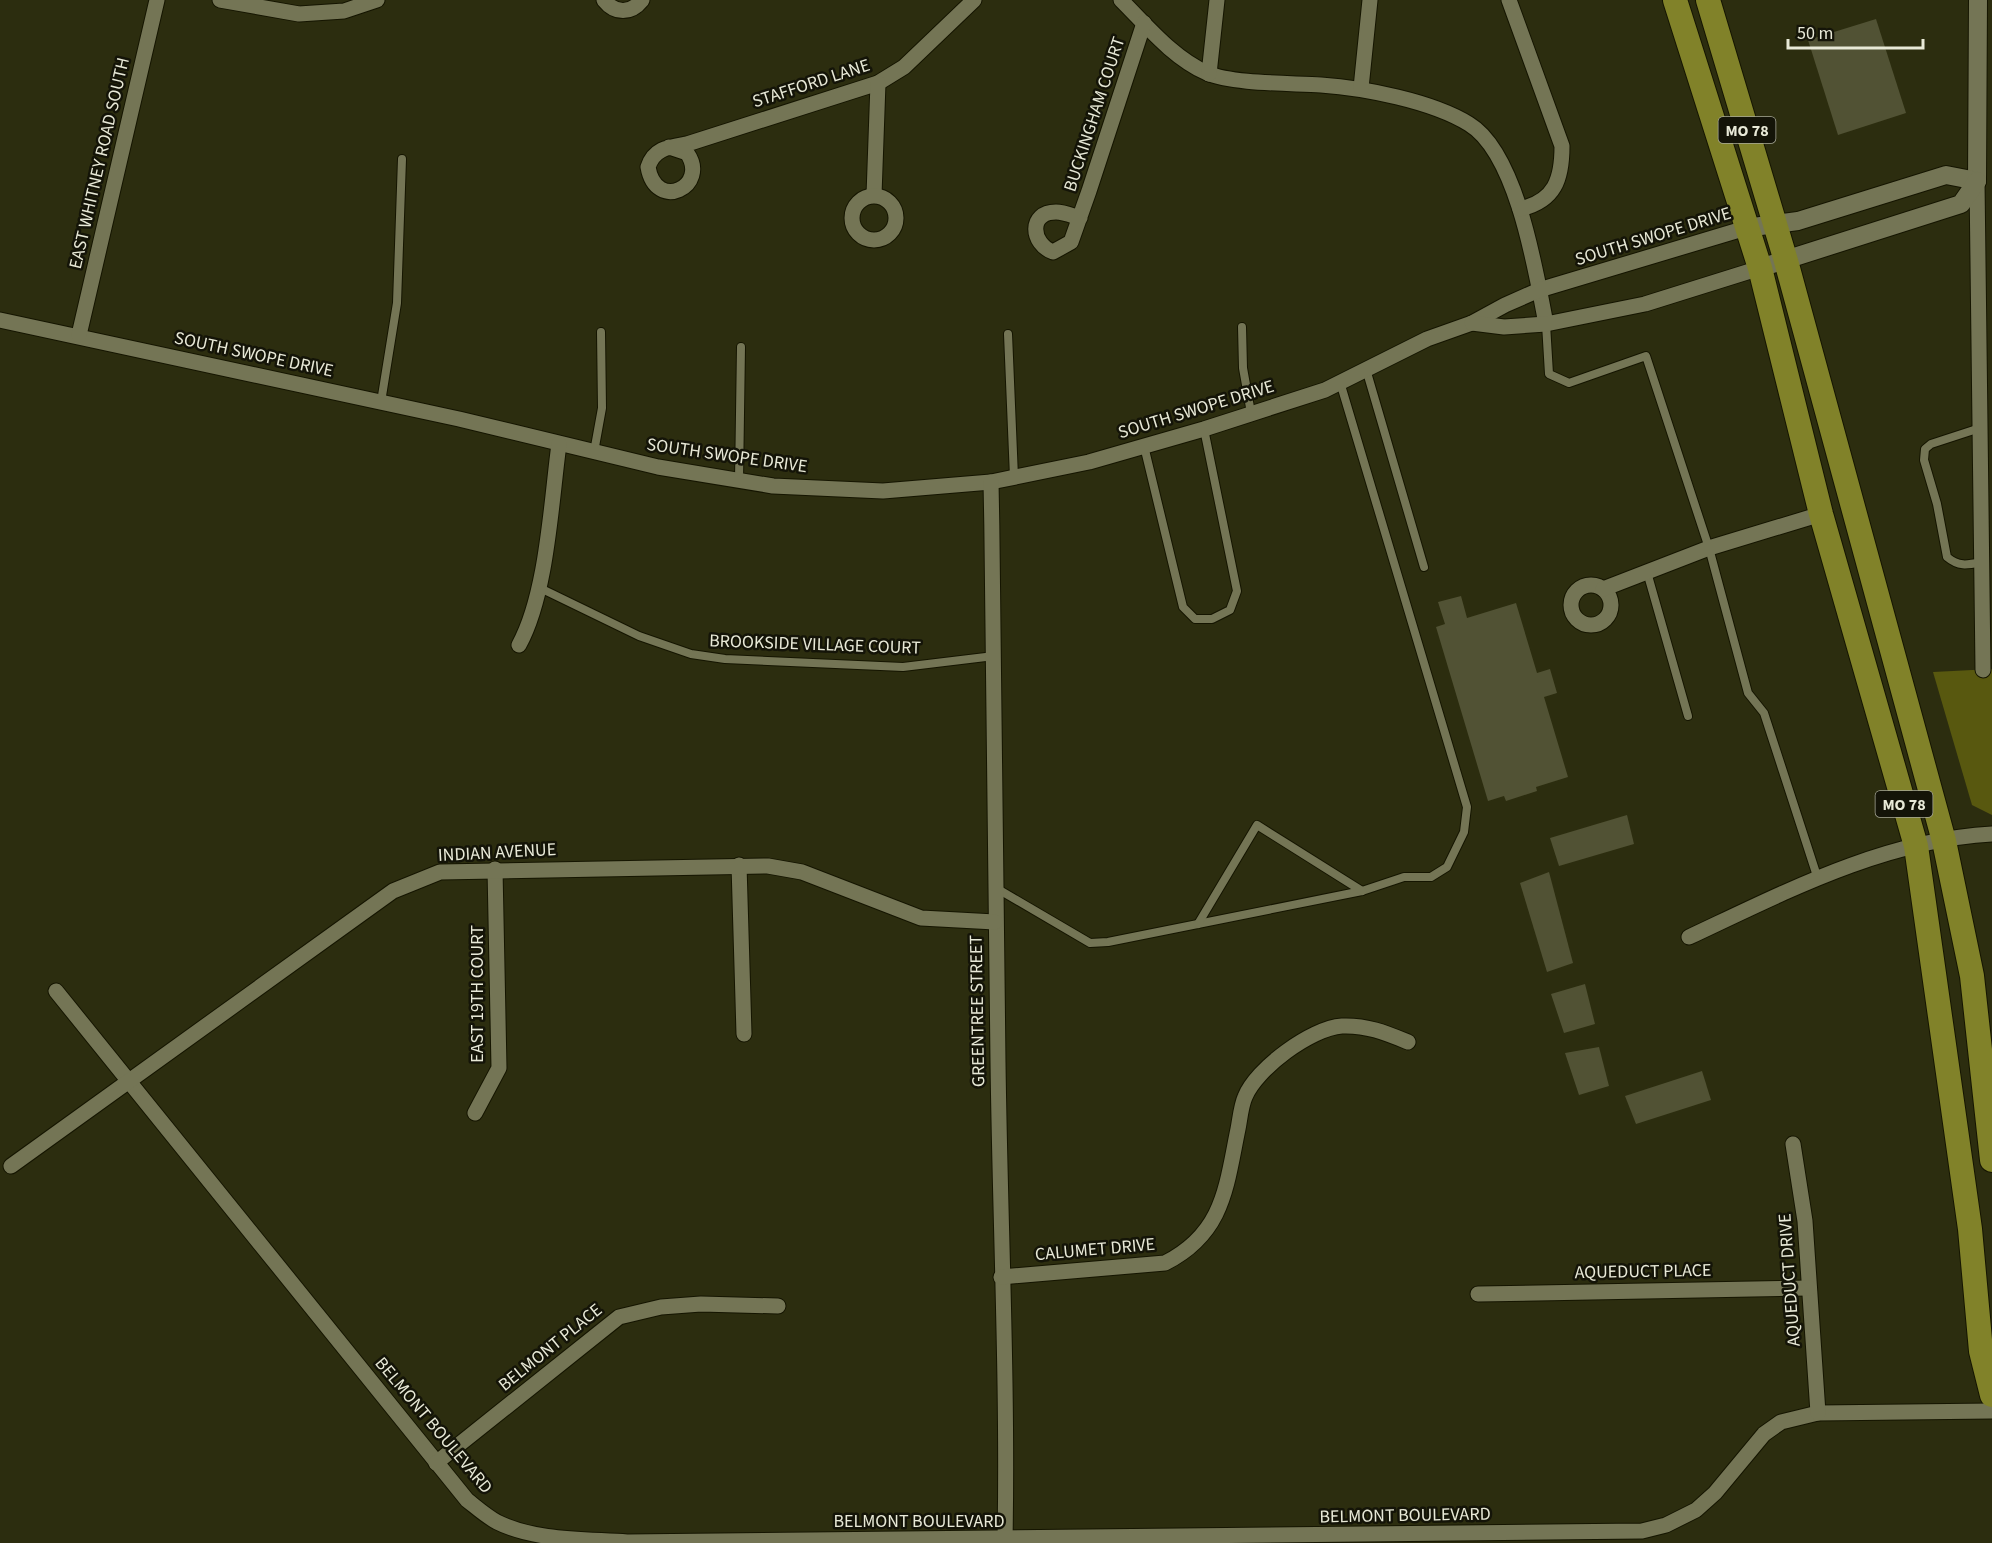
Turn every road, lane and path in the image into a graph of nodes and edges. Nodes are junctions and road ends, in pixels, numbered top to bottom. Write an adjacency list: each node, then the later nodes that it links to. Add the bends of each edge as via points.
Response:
1 (157, 0): 35 (street, EAST WHITNEY ROAD SOUTH)
2 (220, 0): 3 (street, via 299,14 344,11)
3 (377, 0)
4 (604, 0): 5 (street, via 615,10 623,11)
5 (644, 0)
6 (974, 0): 16 (street, STAFFORD LANE, via 904,67)
7 (1121, 0): 14 (street)
8 (1217, 0): 15 (street)
9 (1370, 0): 17 (street)
10 (1509, 0): 22 (street, via 1562,146 1562,169 1551,193 1534,206)
11 (1675, 0): 25 (main road, MO 78)
12 (1708, 0): 24 (main road, MO 78)
13 (1978, 0): 20 (street)
14 (1144, 23): 15 (street, via 1178,56); 23 (street, BUCKINGHAM COURT)
15 (1209, 74): 17 (street)
16 (878, 83): 18 (street, STAFFORD LANE); 21 (street)
17 (1361, 88): 22 (street, via 1444,112 1471,124 1493,148)
18 (669, 147)
19 (402, 159): 39 (lane, via 397,303)
20 (1977, 181): 24 (street, via 1946,175 1798,221); 26 (street, via 1961,204); 41 (street)
21 (874, 195)
22 (1520, 209): 28 (street)
23 (1080, 218)
24 (1775, 224): 25 (street); 26 (main road, MO 78)
25 (1746, 228): 27 (main road, MO 78); 28 (street, SOUTH SWOPE DRIVE)
26 (1786, 261): 27 (street); 61 (main road, MO 78)
27 (1760, 268): 31 (street, SOUTH SWOPE DRIVE, via 1645,304); 49 (main road, MO 78)
28 (1539, 290): 30 (street, SOUTH SWOPE DRIVE); 31 (street)
29 (0, 320): 35 (street, SOUTH SWOPE DRIVE)
30 (1472, 323): 31 (street, SOUTH SWOPE DRIVE, via 1504,327); 37 (street, SOUTH SWOPE DRIVE, via 1427,339)
31 (1546, 324): 50 (lane, via 1549,374 1569,382 1646,356)
32 (1242, 327): 40 (lane, via 1243,368)
33 (601, 332): 45 (lane, via 602,408)
34 (1008, 334): 46 (lane)
35 (79, 335): 39 (street, SOUTH SWOPE DRIVE)
36 (741, 347): 47 (lane)
37 (1366, 369): 38 (street, SOUTH SWOPE DRIVE); 52 (lane)
38 (1340, 382): 40 (street, SOUTH SWOPE DRIVE); 67 (lane, via 1467,807 1464,832 1447,867 1431,877 1404,877)
39 (381, 402): 43 (street, SOUTH SWOPE DRIVE)
40 (1251, 413): 42 (street, SOUTH SWOPE DRIVE)
41 (1980, 428): 51 (street); 51 (lane, via 1931,444 1925,449 1924,460 1947,557 1955,564)
42 (1204, 429): 44 (street, SOUTH SWOPE DRIVE); 44 (lane, via 1237,591 1230,610 1212,619 1195,619 1183,607)
43 (559, 444): 45 (street, SOUTH SWOPE DRIVE); 54 (street)
44 (1144, 446): 46 (street, SOUTH SWOPE DRIVE)
45 (594, 452): 47 (street, SOUTH SWOPE DRIVE)
46 (1014, 477): 48 (street, SOUTH SWOPE DRIVE)
47 (739, 480): 48 (street, SOUTH SWOPE DRIVE, via 773,486 883,491)
48 (991, 482): 57 (street, GREENTREE STREET)
49 (1821, 514): 50 (street); 62 (main road, MO 78)
50 (1709, 548): 53 (street); 65 (lane, via 1748,693 1764,713)
51 (1982, 562): 58 (street)
52 (1424, 567)
53 (1647, 572): 55 (street); 59 (lane)
54 (540, 588): 56 (street); 57 (lane, BROOKSIDE VILLAGE COURT, via 639,636 691,654 903,667)
55 (1603, 589)
56 (519, 645)
57 (994, 656): 66 (street, GREENTREE STREET)
58 (1983, 670)
59 (1688, 716)
60 (1992, 834): 61 (street)
61 (1944, 841): 62 (street); 77 (main road, MO 78, via 1972,976)
62 (1916, 846): 65 (street); 83 (main road, MO 78, via 1969,1217 1981,1350)
63 (739, 865): 64 (street, INDIAN AVENUE); 68 (street, INDIAN AVENUE, via 802,872 921,918); 72 (street)
64 (495, 869): 74 (street, INDIAN AVENUE, via 440,872 393,891); 75 (street, EAST 19TH COURT, via 499,1068)
65 (1816, 876): 70 (street)
66 (995, 887): 68 (street, GREENTREE STREET); 69 (lane, via 1090,943)
67 (1362, 891): 69 (lane); 69 (lane, via 1257,825)
68 (995, 921): 79 (street, GREENTREE STREET)
69 (1198, 924)
70 (1689, 937)
71 (56, 991): 74 (street, BELMONT BOULEVARD)
72 (744, 1034)
73 (1408, 1042): 79 (street, CALUMET DRIVE, via 1376,1028 1340,1026 1302,1040 1271,1063 1245,1096 1225,1192 1216,1216 1201,1238 1181,1255 1166,1263)
74 (128, 1081): 78 (street, INDIAN AVENUE); 86 (street, BELMONT BOULEVARD)
75 (475, 1113)
76 (1793, 1144): 80 (street, AQUEDUCT DRIVE, via 1805,1221)
77 (1992, 1160)
78 (11, 1166)
79 (1001, 1277): 87 (street, GREENTREE STREET)
80 (1809, 1288): 81 (street, AQUEDUCT PLACE); 85 (street, AQUEDUCT DRIVE)
81 (1478, 1294)
82 (778, 1306): 86 (street, BELMONT PLACE, via 701,1304 661,1307 619,1317)
83 (1992, 1395)
84 (1992, 1411): 85 (street, BELMONT BOULEVARD)
85 (1818, 1413): 87 (street, BELMONT BOULEVARD, via 1782,1422 1764,1434 1696,1510 1666,1525 1642,1531)
86 (436, 1463): 87 (street, BELMONT BOULEVARD, via 467,1500 496,1521 516,1529 562,1537 627,1542)
87 (1005, 1540)

